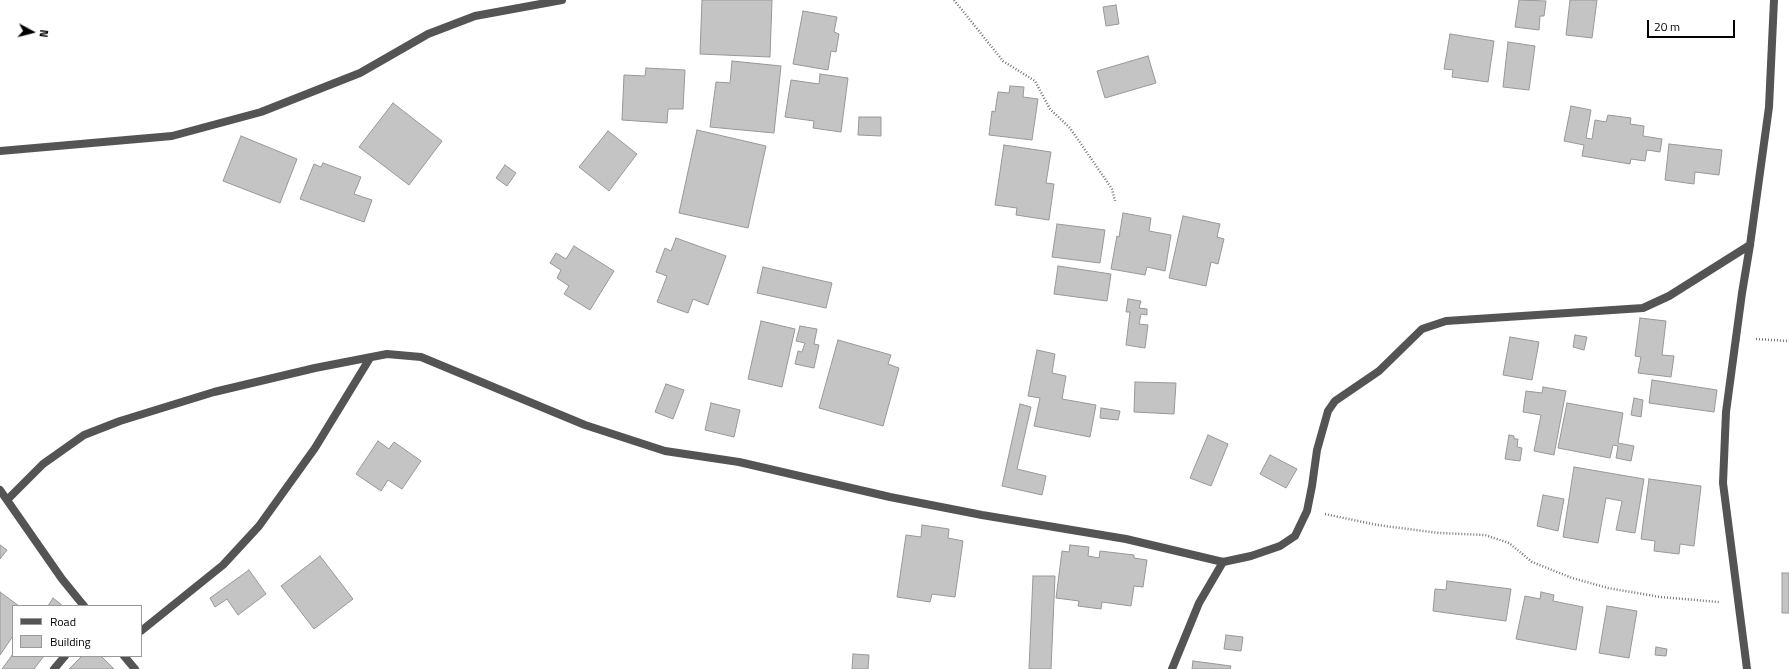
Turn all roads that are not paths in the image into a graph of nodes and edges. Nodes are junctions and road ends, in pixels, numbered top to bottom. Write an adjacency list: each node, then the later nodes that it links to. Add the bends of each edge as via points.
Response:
1 (562, 0): 3 (street, via 475,16 428,34 360,73 254,114 172,136)
2 (1774, 0): 4 (street, via 1769,107)
3 (0, 151)
4 (1750, 245): 8 (street, via 1675,293 1643,308 1446,321 1422,329 1379,371 1334,401 1328,411 1317,450 1307,511 1295,536 1280,546); 16 (street, via 1726,412 1723,483)
5 (370, 358): 7 (street, via 214,392 84,435 43,464); 8 (street, via 387,354 421,357 557,414 665,451 739,462 890,497 982,515 1126,538); 10 (street, via 315,448 259,526 222,565)
6 (0, 490): 7 (street)
7 (6, 500): 9 (street)
8 (1223, 562): 15 (street, via 1199,603)
9 (83, 605)
10 (142, 630)
11 (65, 657): 13 (street)
12 (125, 657): 14 (street)
13 (54, 669)
14 (135, 669)
15 (1172, 669)
16 (1747, 669)

